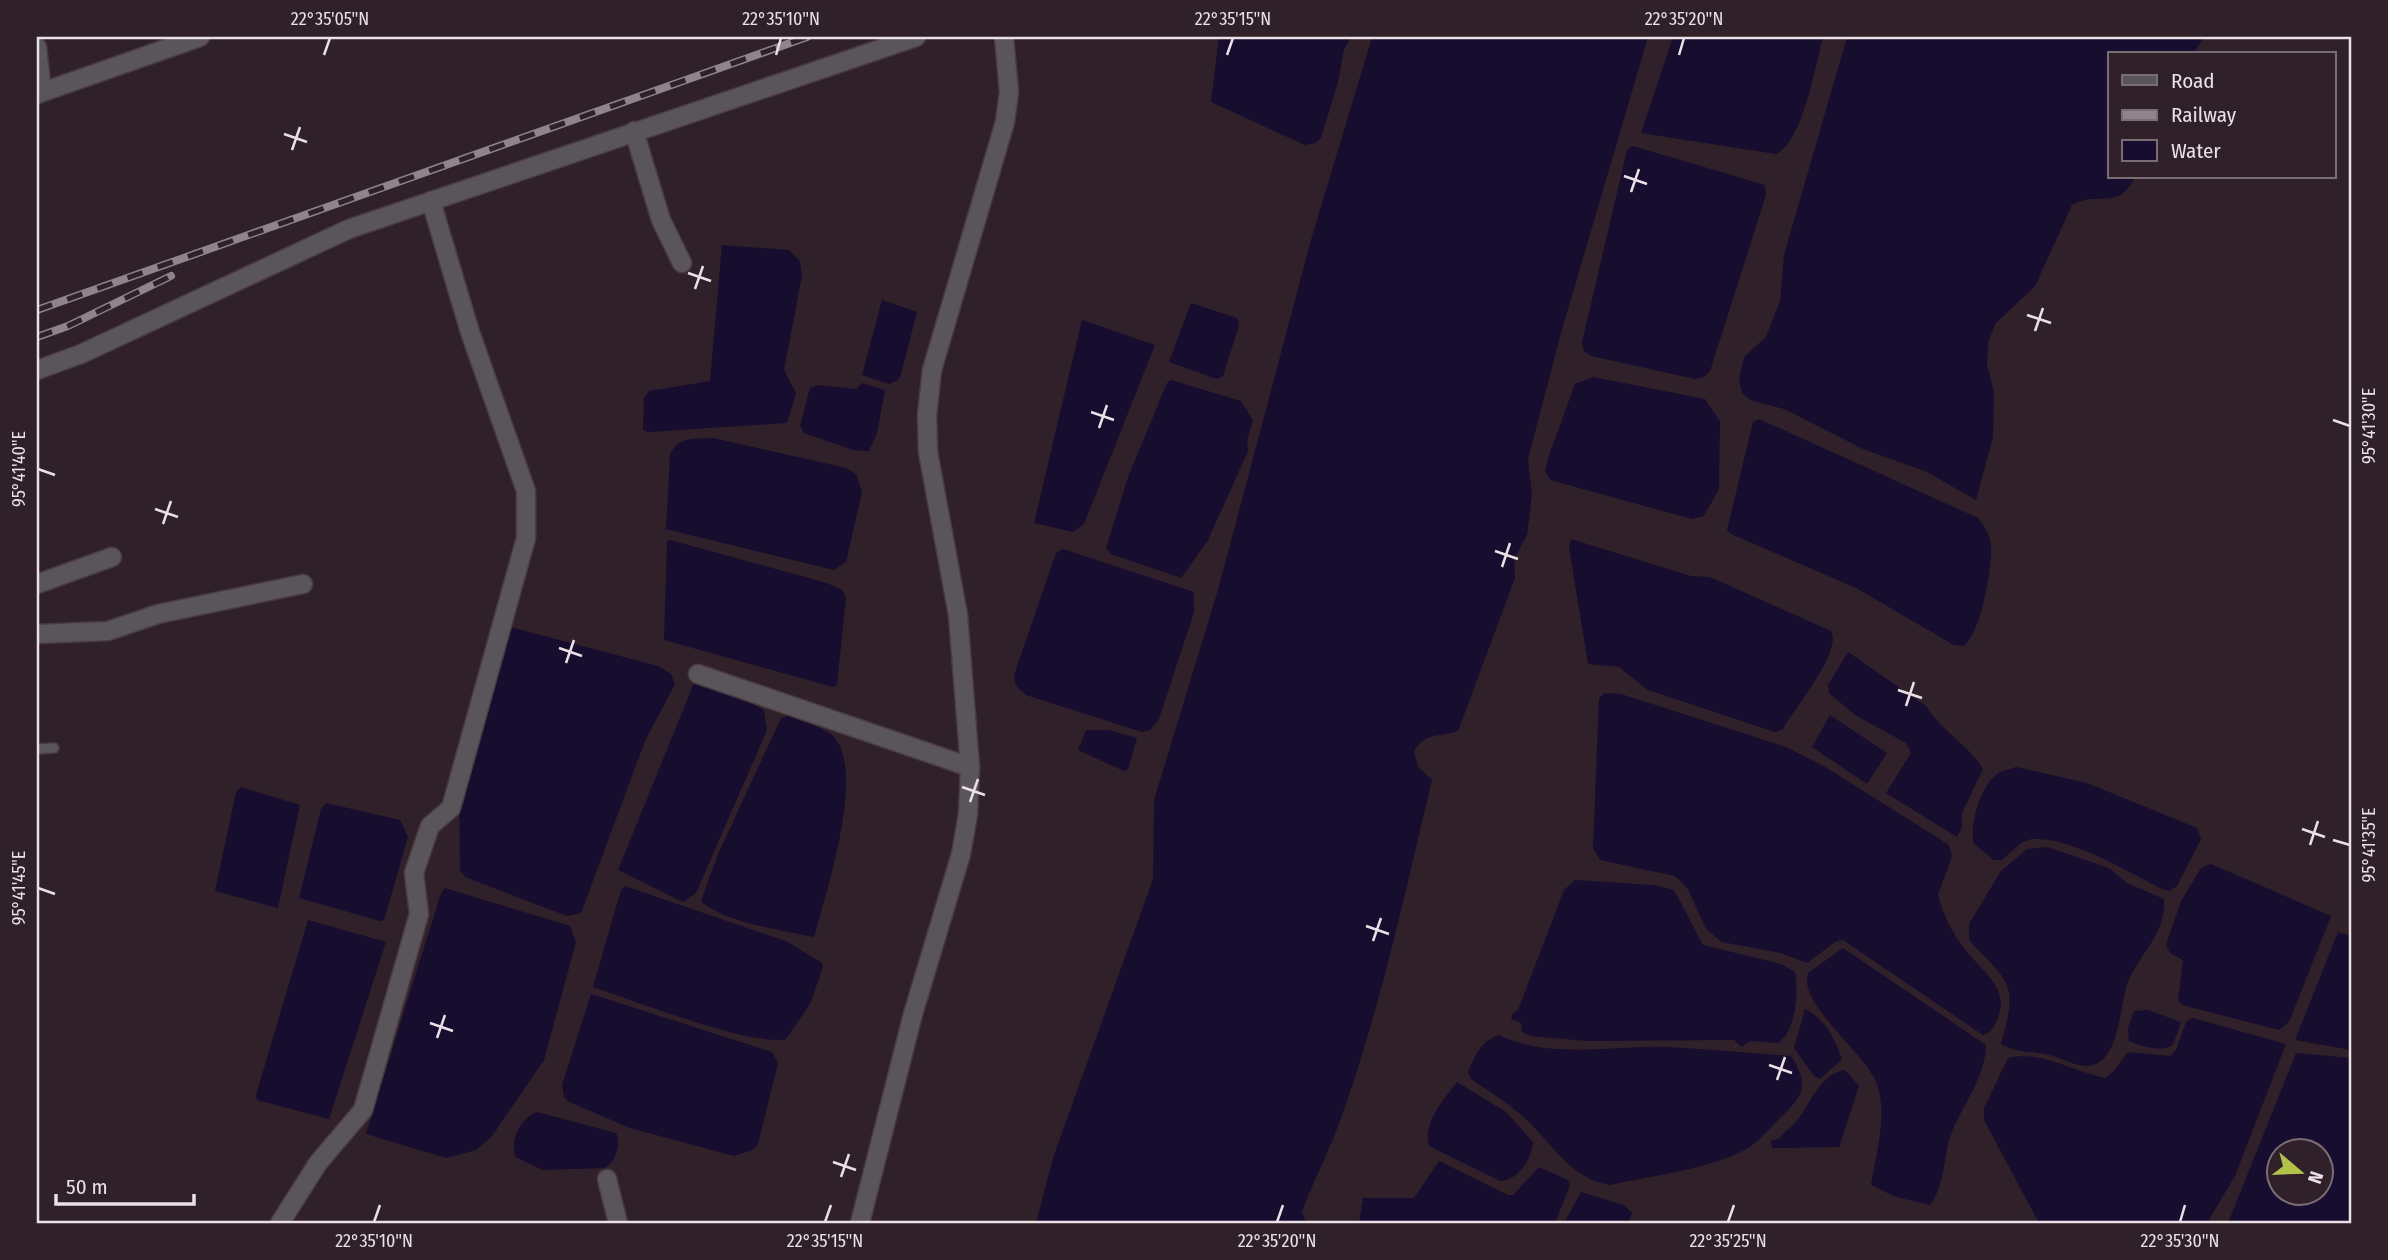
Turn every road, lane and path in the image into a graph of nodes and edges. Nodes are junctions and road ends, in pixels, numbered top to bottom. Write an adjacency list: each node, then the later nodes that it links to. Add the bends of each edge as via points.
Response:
1 (200, 37): 5 (street)
2 (916, 37): 6 (street)
3 (1004, 37): 17 (street, via 1009,92 1005,122 932,370 927,415 928,452 958,615)
4 (37, 47): 5 (street)
5 (40, 93)
6 (635, 131): 7 (street); 8 (street, via 660,220)
7 (431, 201): 9 (street, via 349,229 81,354); 19 (street, via 470,332 526,491 526,538 451,808 430,826 414,873 419,914 363,1110 318,1164)
8 (682, 263)
9 (37, 370)
10 (111, 556): 11 (street)
11 (37, 584)
12 (303, 584): 13 (street, via 158,614 108,631)
13 (37, 634)
14 (698, 674): 17 (street)
15 (54, 748): 16 (lane)
16 (37, 749)
17 (970, 767): 21 (street, via 961,854 913,1014)
18 (607, 1180): 20 (street)
19 (280, 1223)
20 (618, 1223)
21 (859, 1223)

